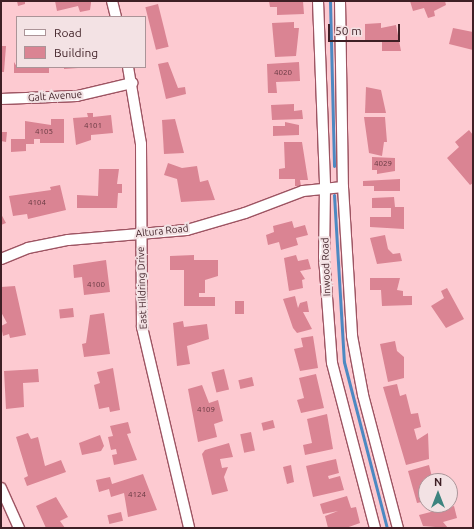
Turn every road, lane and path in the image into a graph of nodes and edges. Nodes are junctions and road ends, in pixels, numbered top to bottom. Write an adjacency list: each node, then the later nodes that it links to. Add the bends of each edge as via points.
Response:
1 (112, 1): 4 (street)
2 (318, 1): 8 (street, Inwood Road)
3 (340, 1): 9 (street)
4 (116, 16)
5 (128, 68): 6 (street, East Hildring Drive)
6 (132, 84): 7 (street, Galt Avenue, via 77,96); 10 (street, East Hildring Drive, via 141,144)
7 (1, 99)
8 (325, 186): 9 (street, Altura Road); 10 (street, Altura Road, via 186,230); 15 (street, Inwood Road, via 324,257 332,363)
9 (343, 187): 16 (street, via 352,336 363,395)
10 (141, 234): 11 (street, Altura Road, via 68,240 28,248); 14 (street, East Hildring Drive, via 142,326)
11 (1, 259)
12 (1, 488): 13 (street)
13 (19, 528)
14 (189, 528)
15 (375, 528)
16 (398, 528)

